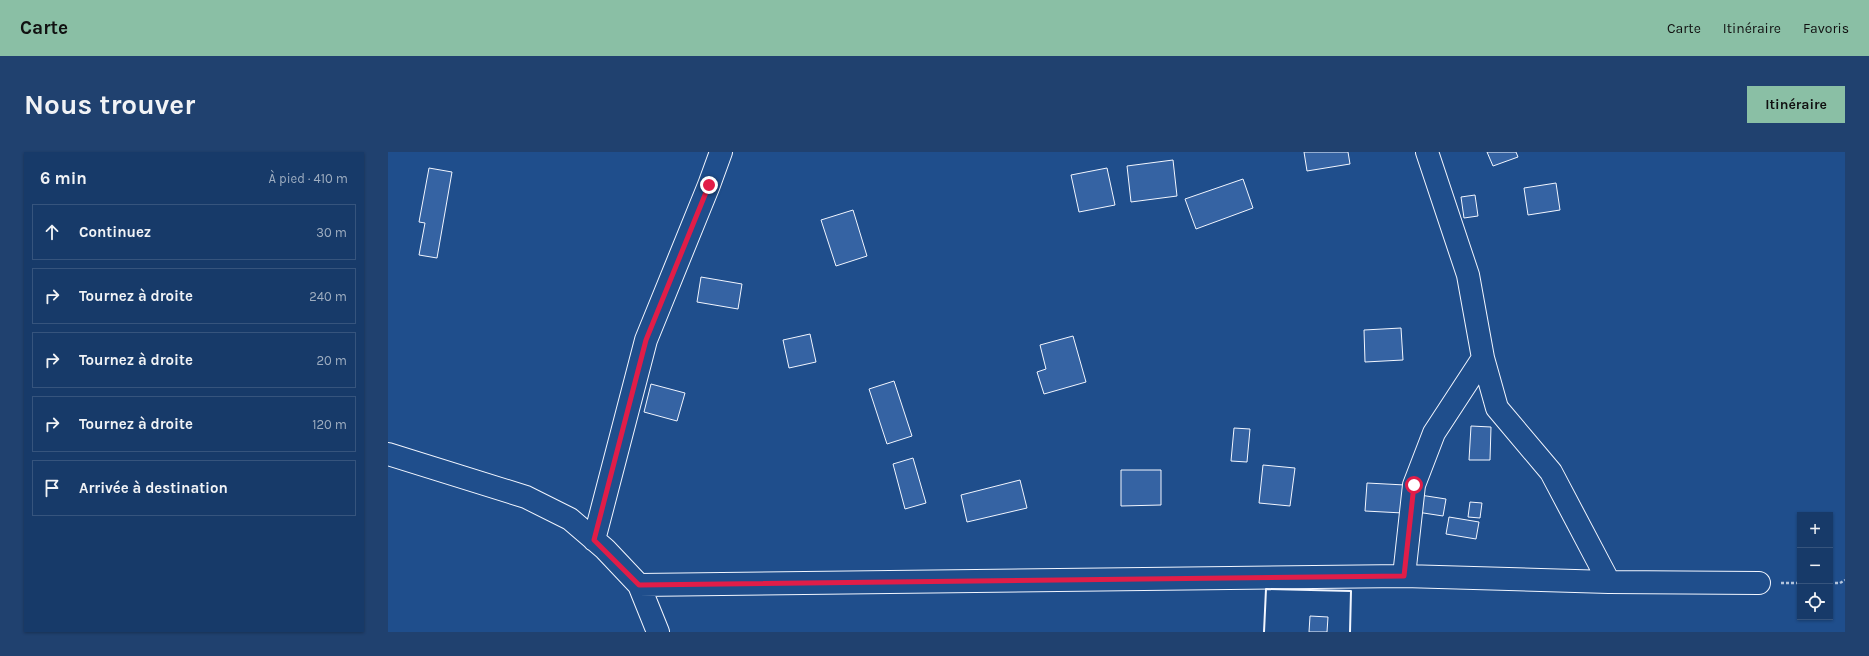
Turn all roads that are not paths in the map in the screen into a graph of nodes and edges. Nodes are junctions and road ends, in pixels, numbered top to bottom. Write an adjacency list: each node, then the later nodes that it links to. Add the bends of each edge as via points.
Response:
1 (721, 152): 5 (street, via 646,340)
2 (1427, 152): 3 (street, via 1468,275)
3 (1483, 358): 6 (street, via 1434,433 1414,485); 7 (street, via 1497,408 1551,472)
4 (388, 454): 5 (street, via 526,497 570,519)
5 (594, 540): 9 (street)
6 (1404, 576): 7 (street); 9 (street)
7 (1609, 582): 8 (street)
8 (1759, 583)
9 (639, 585): 10 (street)
10 (658, 632)

